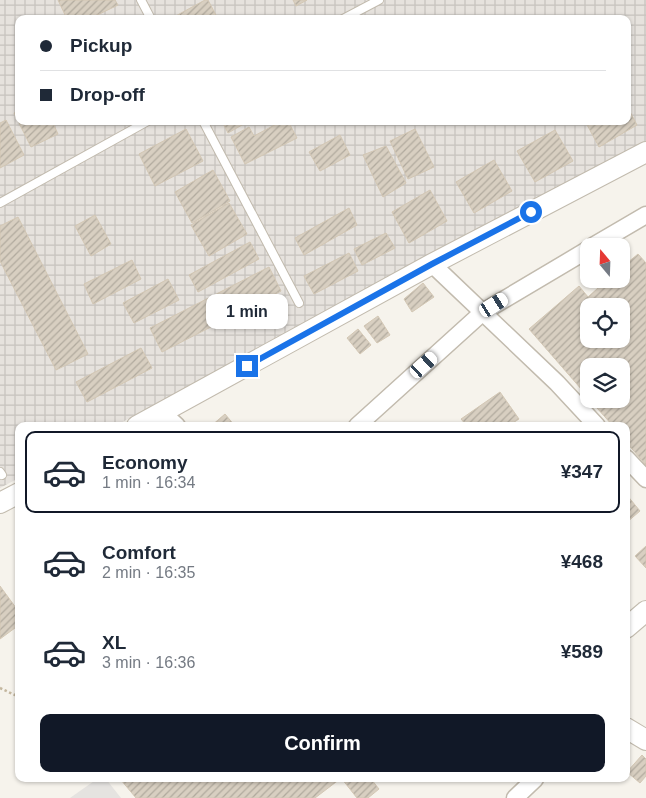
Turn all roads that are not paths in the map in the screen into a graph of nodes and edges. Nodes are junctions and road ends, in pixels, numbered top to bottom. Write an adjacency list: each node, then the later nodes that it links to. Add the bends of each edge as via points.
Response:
1 (141, 0): 3 (lane)
2 (379, 0): 4 (lane)
3 (149, 15)
4 (351, 15)
5 (141, 125): 8 (lane)
6 (205, 125): 13 (lane)
7 (646, 152): 12 (street)
8 (0, 203)
9 (646, 215): 10 (street)
10 (607, 238)
11 (580, 254): 14 (street)
12 (432, 264): 14 (street); 15 (street)
13 (299, 303)
14 (483, 312): 18 (street); 19 (street)
15 (162, 412): 16 (street); 17 (street)
16 (144, 422)
17 (173, 422)
18 (361, 422)
19 (593, 422)
20 (630, 462): 21 (street)
21 (646, 479)
22 (15, 495): 23 (street)
23 (0, 503)
24 (646, 611): 25 (street)
25 (630, 625)
26 (630, 730): 27 (street)
27 (646, 740)
28 (532, 782): 29 (street)
29 (515, 798)

